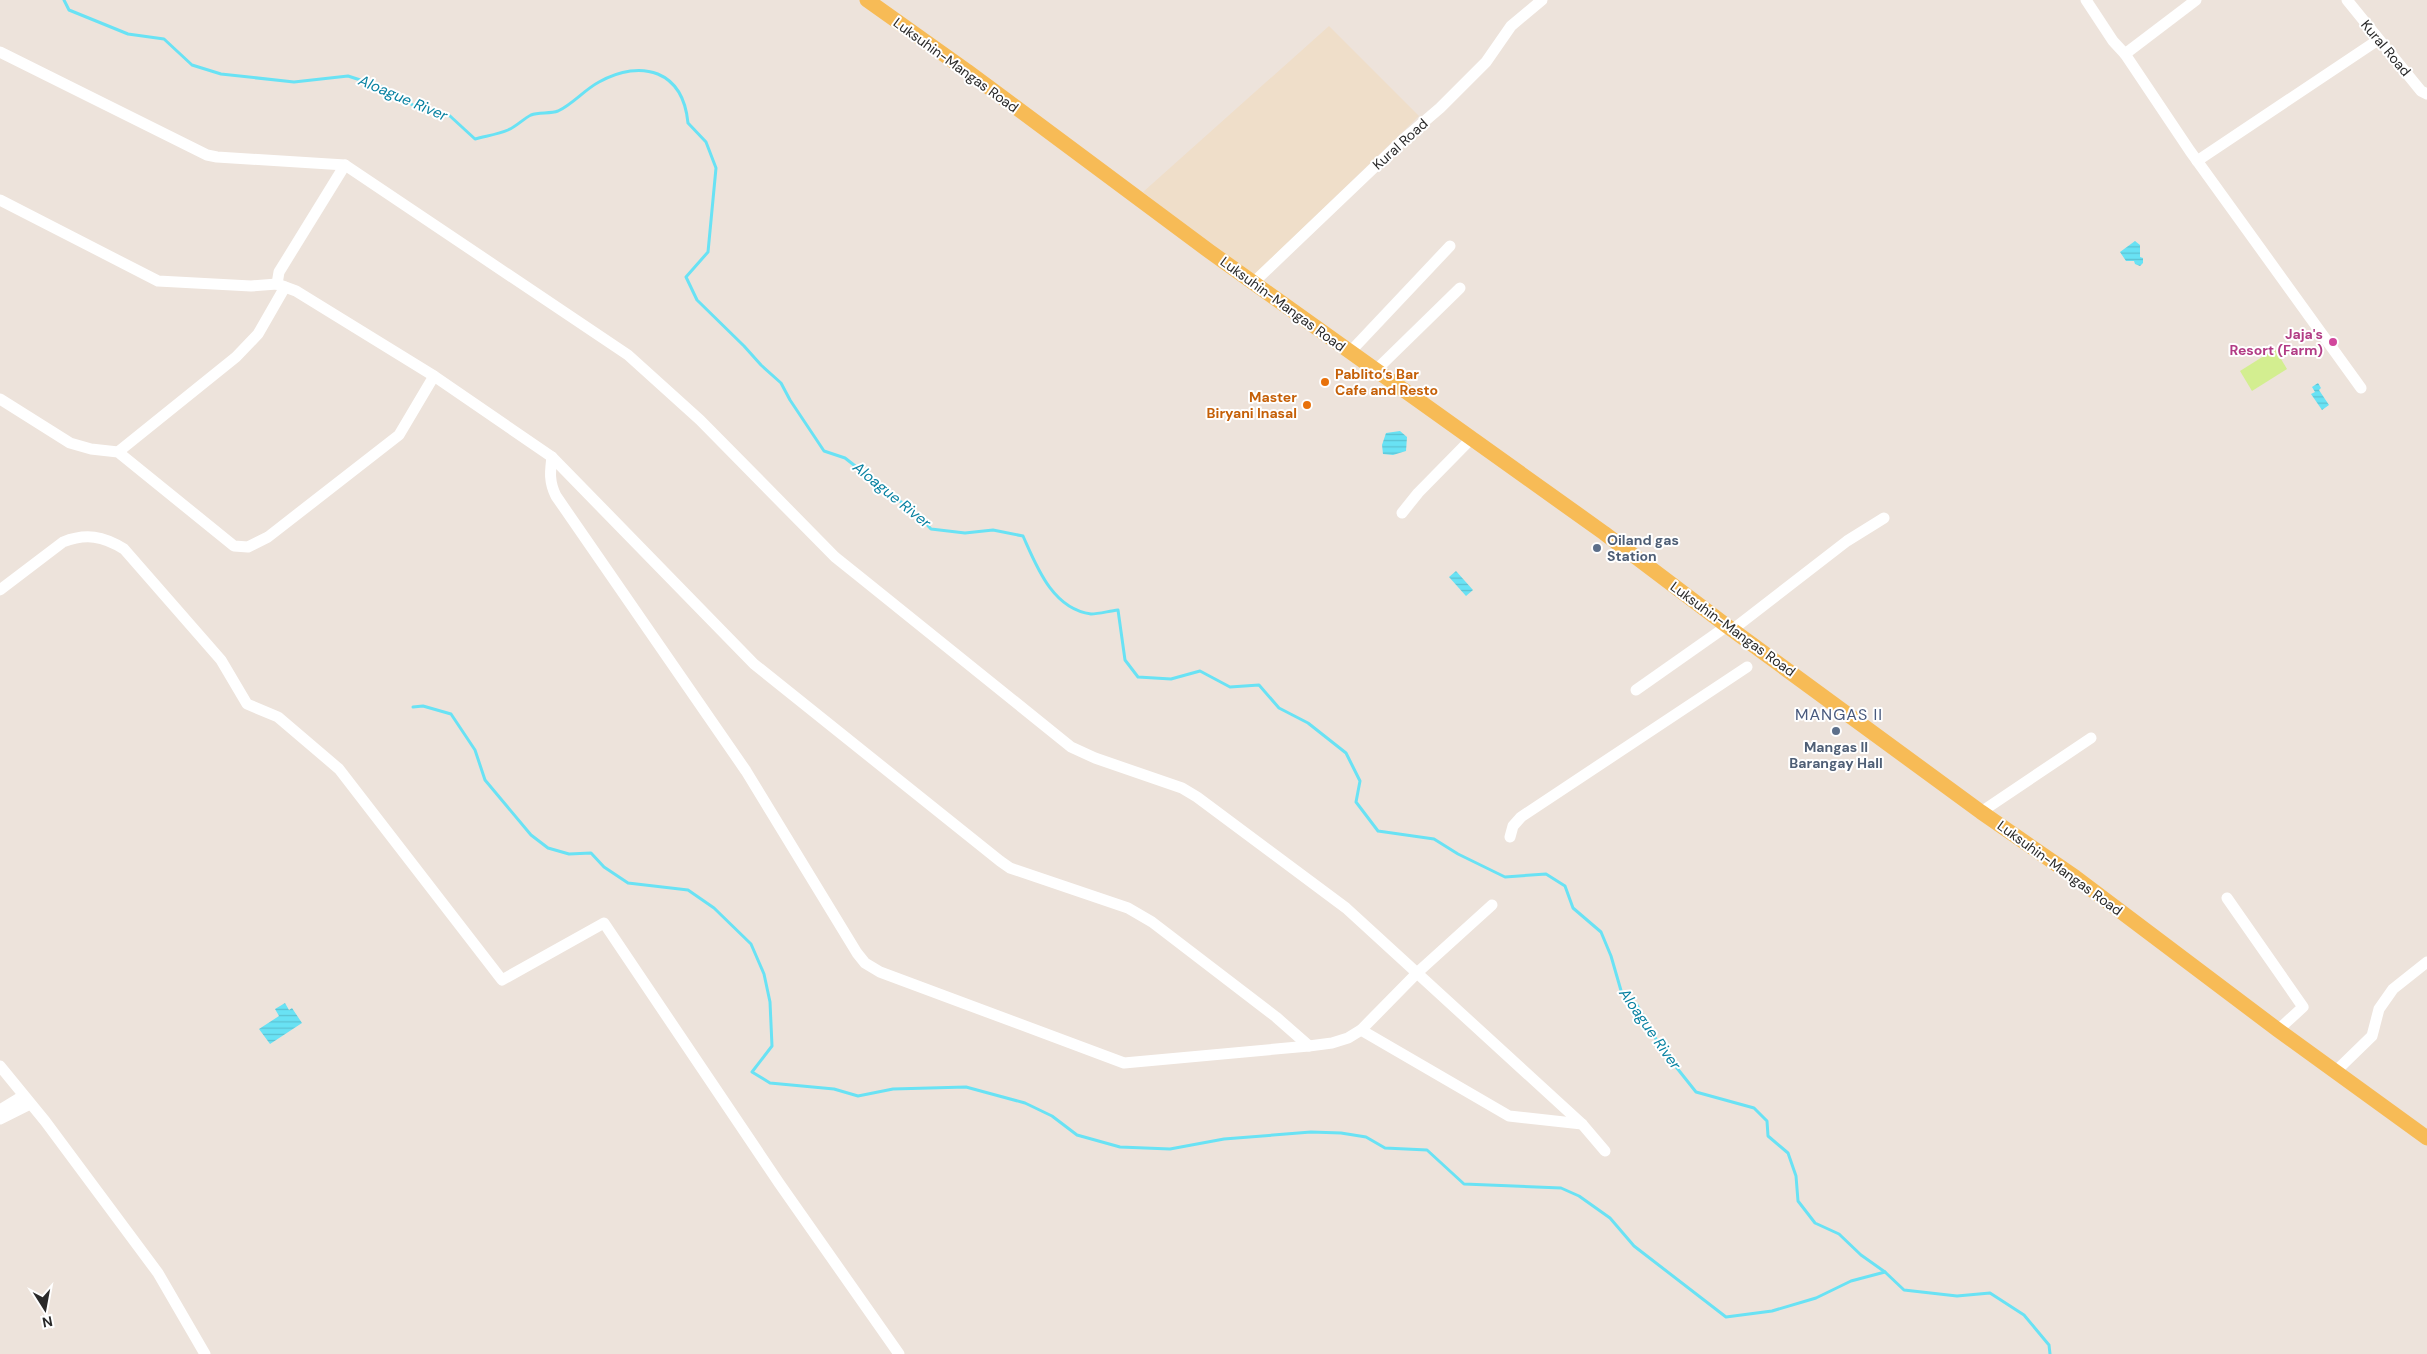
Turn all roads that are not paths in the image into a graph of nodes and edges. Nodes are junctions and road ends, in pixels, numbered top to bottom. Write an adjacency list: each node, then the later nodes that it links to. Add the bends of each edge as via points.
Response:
1 (867, 0): 14 (main road, Luksuhin-Mangas Road)
2 (1542, 0): 14 (street, Kural Road, via 1511,26 1486,62 1440,108)
3 (2086, 0): 8 (street, via 2113,41)
4 (2196, 0): 8 (street)
5 (2347, 0): 6 (street, Kural Road)
6 (2378, 40): 9 (street, Kural Road); 10 (street)
7 (0, 52): 11 (street, via 207,155)
8 (2126, 54): 10 (street)
9 (2427, 94)
10 (2197, 161): 20 (street)
11 (345, 164): 15 (street, via 279,272); 37 (street, via 628,355 700,420 835,557 1056,735 1095,758 1182,788 1197,797 1346,908)
12 (0, 200): 15 (street, via 158,281)
13 (1450, 246): 17 (street)
14 (1253, 283): 17 (main road, Luksuhin-Mangas Road)
15 (281, 285): 19 (street, via 310,297); 23 (street, via 258,334 236,357)
16 (1460, 288): 18 (street)
17 (1350, 352): 18 (main road, Luksuhin-Mangas Road)
18 (1375, 371): 22 (main road, Luksuhin-Mangas Road)
19 (434, 376): 23 (street, via 399,435 268,537 248,547 234,546); 24 (street)
20 (2361, 388)
21 (0, 398): 23 (street, via 70,443)
22 (1472, 437): 25 (street); 28 (main road, Luksuhin-Mangas Road)
23 (118, 452)
24 (552, 457): 40 (street, via 754,664 1000,861 1010,868 1128,908 1152,922); 40 (street, via 549,476 556,496 746,771 865,964 1124,1063)
25 (1402, 513)
26 (1884, 518): 28 (street, via 1847,541)
27 (0, 590): 50 (street, via 72,538 96,537 110,540 124,549 221,660 247,704 278,717 339,769 502,980 604,923)
28 (1730, 628): 29 (main road, Luksuhin-Mangas Road); 30 (street)
29 (1767, 654): 32 (main road, Luksuhin-Mangas Road); 33 (street, via 1521,816)
30 (1636, 690)
31 (2091, 738): 32 (street)
32 (1981, 812): 39 (main road, Luksuhin-Mangas Road, via 2075,877)
33 (1510, 837)
34 (2227, 898): 39 (street, via 2304,1007)
35 (1492, 905): 37 (street)
36 (2427, 962): 42 (street, via 2393,989 2379,1008 2372,1036)
37 (1418, 972): 38 (street); 46 (street)
38 (1360, 1030): 40 (street, via 1348,1038); 46 (street, via 1509,1116)
39 (2278, 1030): 42 (main road, Luksuhin-Mangas Road)
40 (1309, 1046)
41 (0, 1066): 43 (street)
42 (2336, 1071): 47 (main road, Luksuhin-Mangas Road)
43 (26, 1100): 44 (street); 45 (street); 49 (street, via 158,1273)
44 (0, 1110)
45 (0, 1119)
46 (1582, 1124): 48 (street)
47 (2427, 1138)
48 (1605, 1151)
49 (205, 1354)
50 (899, 1354)

